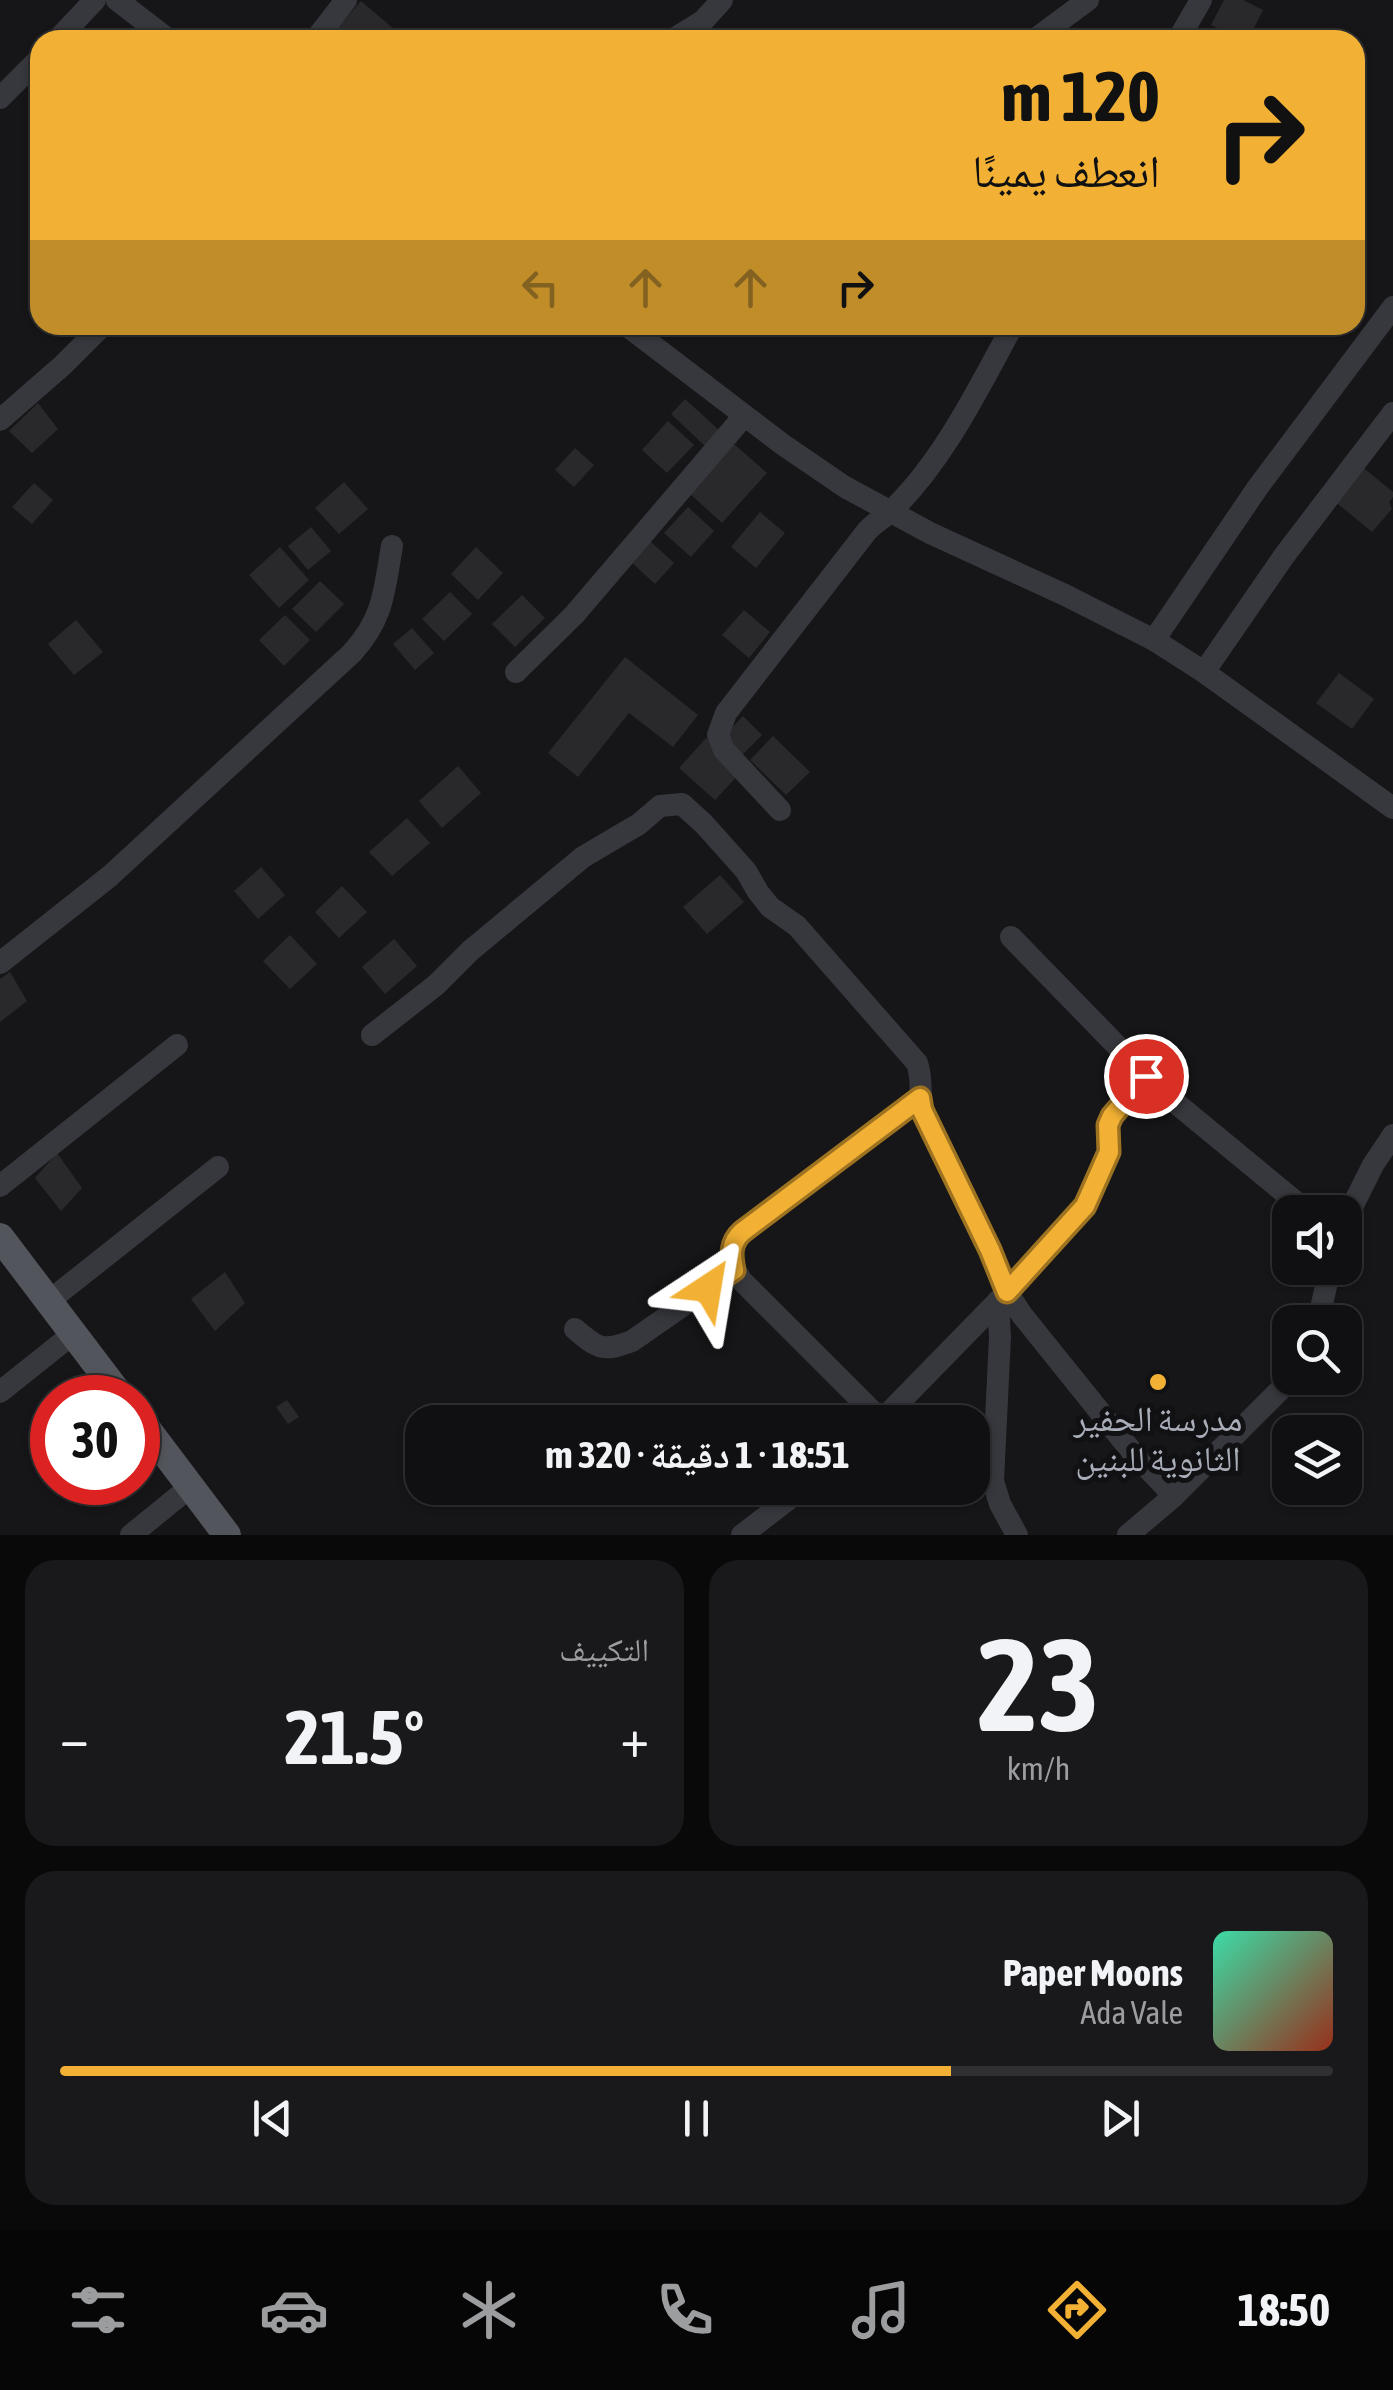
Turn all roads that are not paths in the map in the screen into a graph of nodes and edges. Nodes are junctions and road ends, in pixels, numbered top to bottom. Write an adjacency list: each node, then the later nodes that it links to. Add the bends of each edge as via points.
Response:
1 (94, 0): 7 (street)
2 (117, 0): 8 (street)
3 (346, 0): 9 (street)
4 (722, 0): 10 (street)
5 (1088, 0): 11 (street)
6 (1202, 0): 12 (street)
7 (67, 30)
8 (156, 30)
9 (323, 30)
10 (688, 30)
11 (1048, 30)
12 (1184, 30)
13 (30, 68): 14 (street)
14 (0, 98)
15 (1393, 307): 24 (street)
16 (93, 335): 21 (street)
17 (639, 335): 20 (street)
18 (1007, 335): 22 (street, via 943,446)
19 (1393, 413): 26 (street)
20 (744, 416): 22 (street); 25 (street)
21 (0, 420)
22 (891, 512): 24 (street); 28 (street, via 866,531 726,713 718,735 724,750)
23 (392, 546): 30 (street, via 368,636 110,876)
24 (1154, 640): 26 (street)
25 (516, 672)
26 (1204, 672): 27 (street)
27 (1393, 808)
28 (780, 810)
29 (1010, 937): 33 (street)
30 (0, 963)
31 (372, 1036): 34 (street, via 583,857 660,806 682,804 917,1064)
32 (177, 1045): 37 (street)
33 (1146, 1076): 38 (street); 42 (street, via 1112,1116 1109,1152 1085,1206)
34 (920, 1098): 41 (street, via 736,1238); 42 (street, via 990,1250)
35 (1393, 1134): 39 (street)
36 (218, 1168): 43 (street)
37 (0, 1186)
38 (1287, 1195)
39 (1358, 1195)
40 (0, 1236): 43 (main road)
41 (734, 1270): 44 (street, via 615,1348 592,1344); 49 (street)
42 (1002, 1297): 50 (street); 53 (street); 58 (street, via 992,1467 996,1493)
43 (49, 1301): 45 (main road)
44 (575, 1329)
45 (74, 1333): 46 (main road); 47 (street)
46 (105, 1375)
47 (0, 1392)
48 (1275, 1395): 53 (street)
49 (864, 1405)
50 (897, 1405)
51 (160, 1447): 52 (main road)
52 (190, 1486): 55 (street); 56 (main road)
53 (1174, 1496): 59 (street)
54 (781, 1505): 57 (street)
55 (132, 1535)
56 (226, 1535)
57 (742, 1535)
58 (1017, 1535)
59 (1128, 1535)

